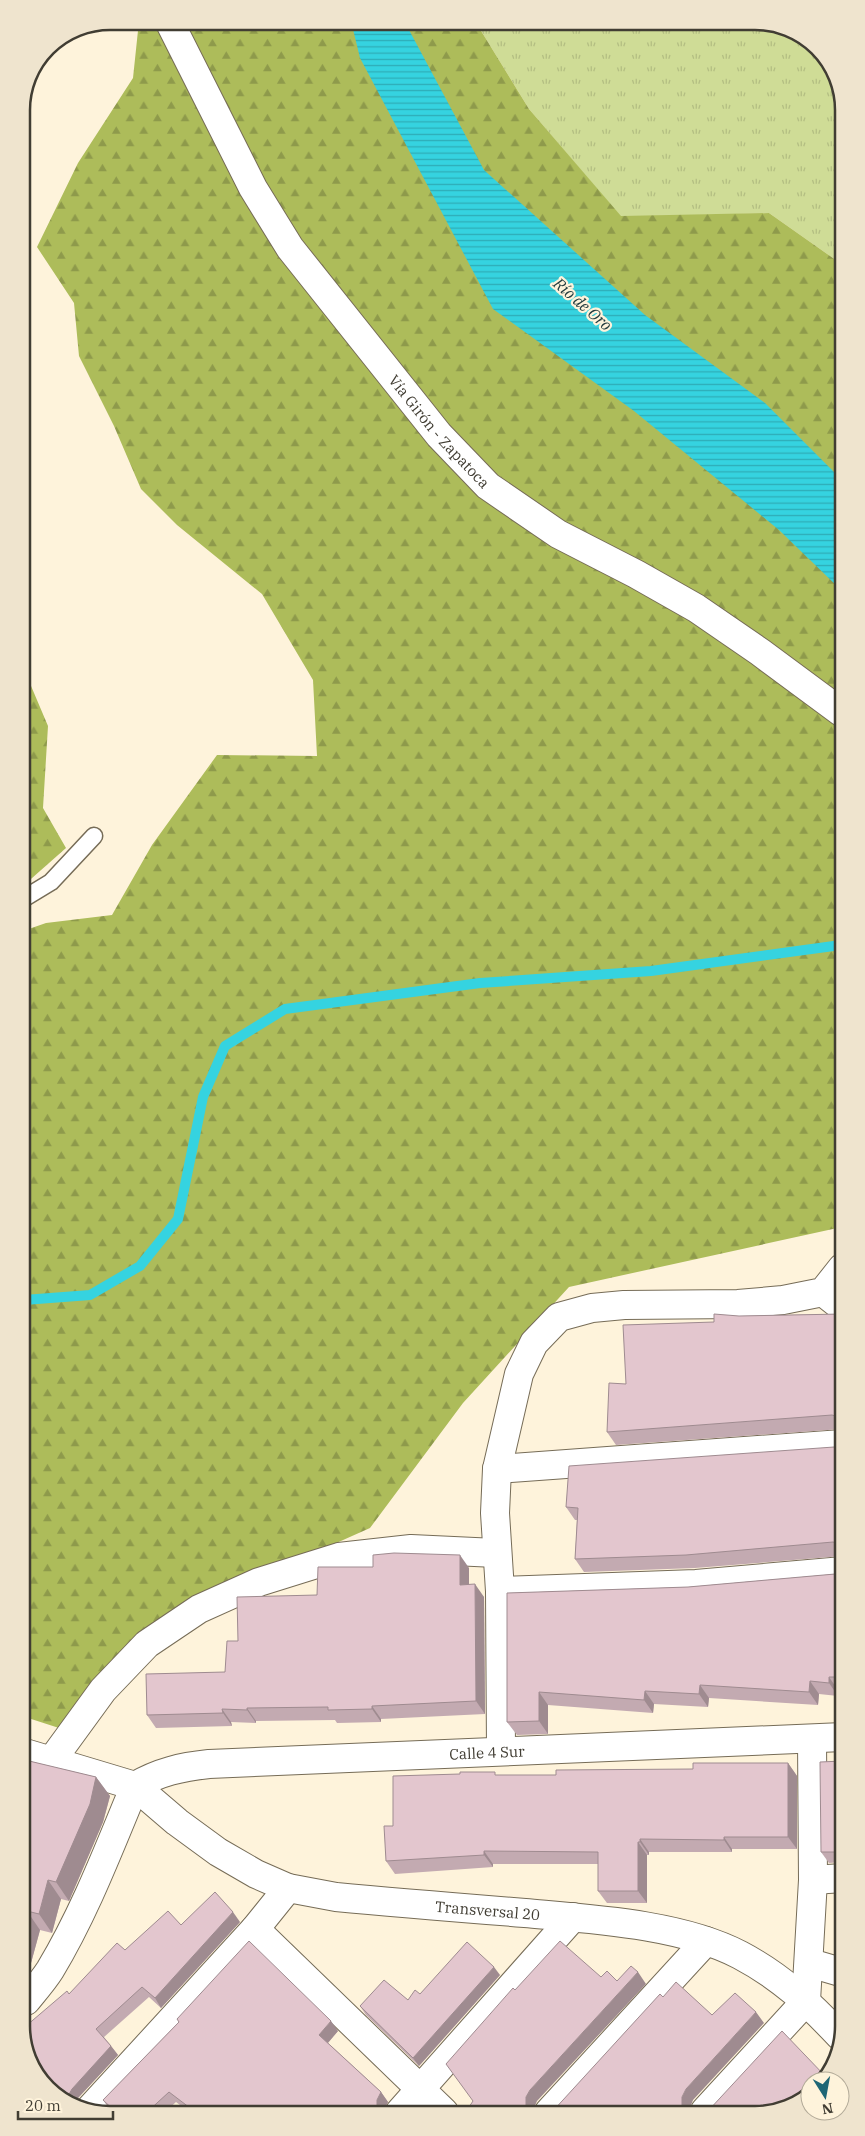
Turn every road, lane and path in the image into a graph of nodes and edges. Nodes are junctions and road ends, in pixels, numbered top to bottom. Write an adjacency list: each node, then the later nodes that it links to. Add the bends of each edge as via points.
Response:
1 (173, 30): 2 (street, Vía Girón - Zapatoca, via 252,188 290,248 439,435 482,480 558,534 696,608)
2 (835, 708)
3 (94, 836): 4 (lane, via 51,882)
4 (30, 895)
5 (833, 1299): 7 (street, via 624,1305 592,1308 559,1317 534,1343 519,1374)
6 (835, 1445): 7 (street)
7 (497, 1469): 8 (street)
8 (496, 1553): 10 (street); 15 (street, via 411,1549 339,1557 259,1582 199,1609 147,1644 103,1690)
9 (835, 1572): 10 (street, via 696,1584)
10 (500, 1591): 13 (street)
11 (835, 1738): 12 (street, Calle 4 Sur)
12 (812, 1739): 13 (street, Calle 4 Sur); 18 (street)
13 (501, 1750): 16 (street, Calle 4 Sur, via 208,1764 179,1767)
14 (30, 1754): 15 (street)
15 (52, 1760): 16 (street)
16 (135, 1786): 19 (street, Transversal 20, via 218,1852); 25 (street, via 71,1931 49,1972)
17 (835, 1879): 18 (street)
18 (813, 1880): 23 (street)
19 (288, 1888): 20 (street, Transversal 20, via 336,1897); 21 (street)
20 (572, 1917): 22 (street, Transversal 20, via 632,1924); 28 (street)
21 (254, 1929): 28 (street); 29 (street)
22 (706, 1941): 26 (street, Transversal 20, via 740,1955); 32 (street)
23 (810, 1964): 24 (street); 26 (street)
24 (835, 1971)
25 (30, 1995)
26 (806, 2000): 27 (street, Transversal 20); 33 (street)
27 (834, 2030)
28 (421, 2090): 30 (street); 31 (street)
29 (95, 2104)
30 (406, 2106)
31 (438, 2106)
32 (555, 2106)
33 (710, 2106)

